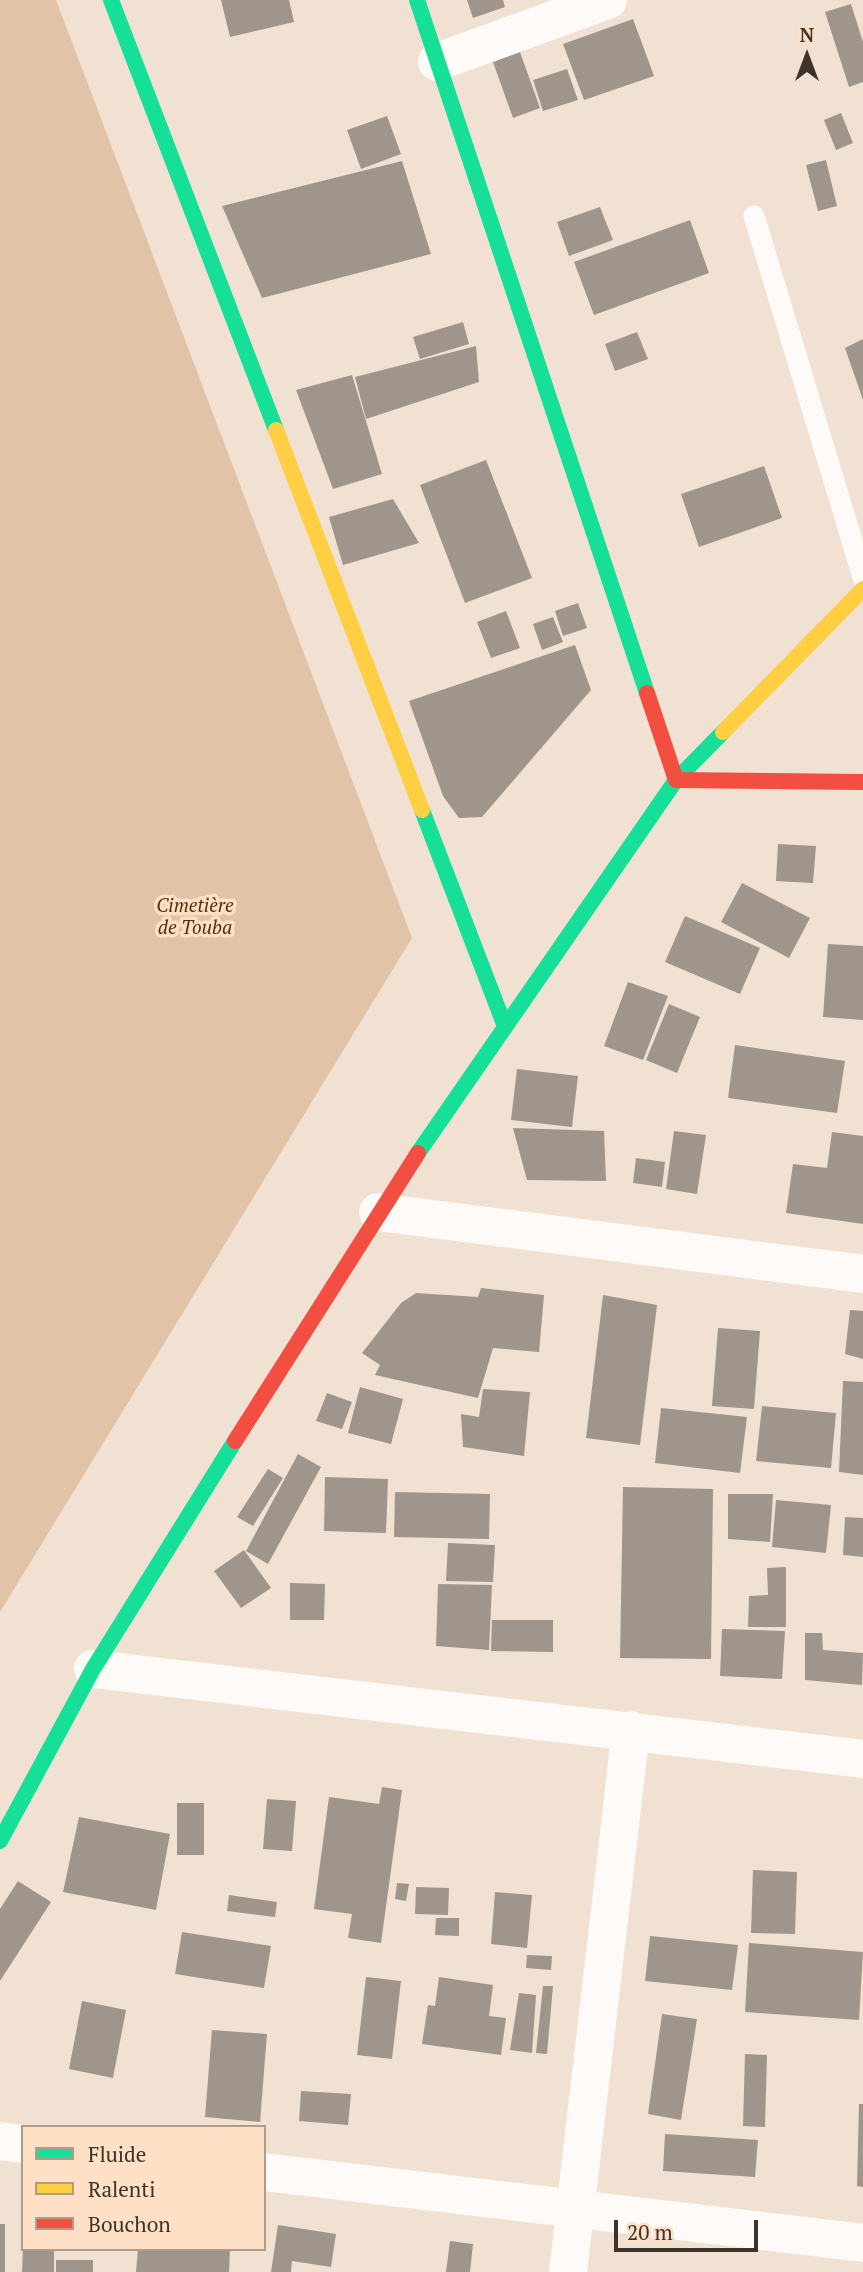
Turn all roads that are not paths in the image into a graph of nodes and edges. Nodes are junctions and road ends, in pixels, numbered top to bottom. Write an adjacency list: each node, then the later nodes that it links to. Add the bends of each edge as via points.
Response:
1 (111, 0): 10 (street)
2 (417, 0): 4 (street)
3 (608, 0): 4 (street)
4 (437, 62): 8 (street)
5 (754, 216): 6 (lane)
6 (863, 577)
7 (863, 589): 8 (street)
8 (676, 779): 9 (street); 10 (street)
9 (863, 782)
10 (504, 1024): 11 (street)
11 (378, 1212): 12 (street); 13 (street)
12 (863, 1274)
13 (93, 1669): 14 (street); 16 (street)
14 (631, 1730): 15 (street); 20 (street)
15 (863, 1759)
16 (0, 1841)
17 (0, 2141): 18 (street)
18 (21, 2144)
19 (266, 2172): 20 (street)
20 (575, 2208): 21 (street); 22 (street)
21 (863, 2243)
22 (568, 2272)

